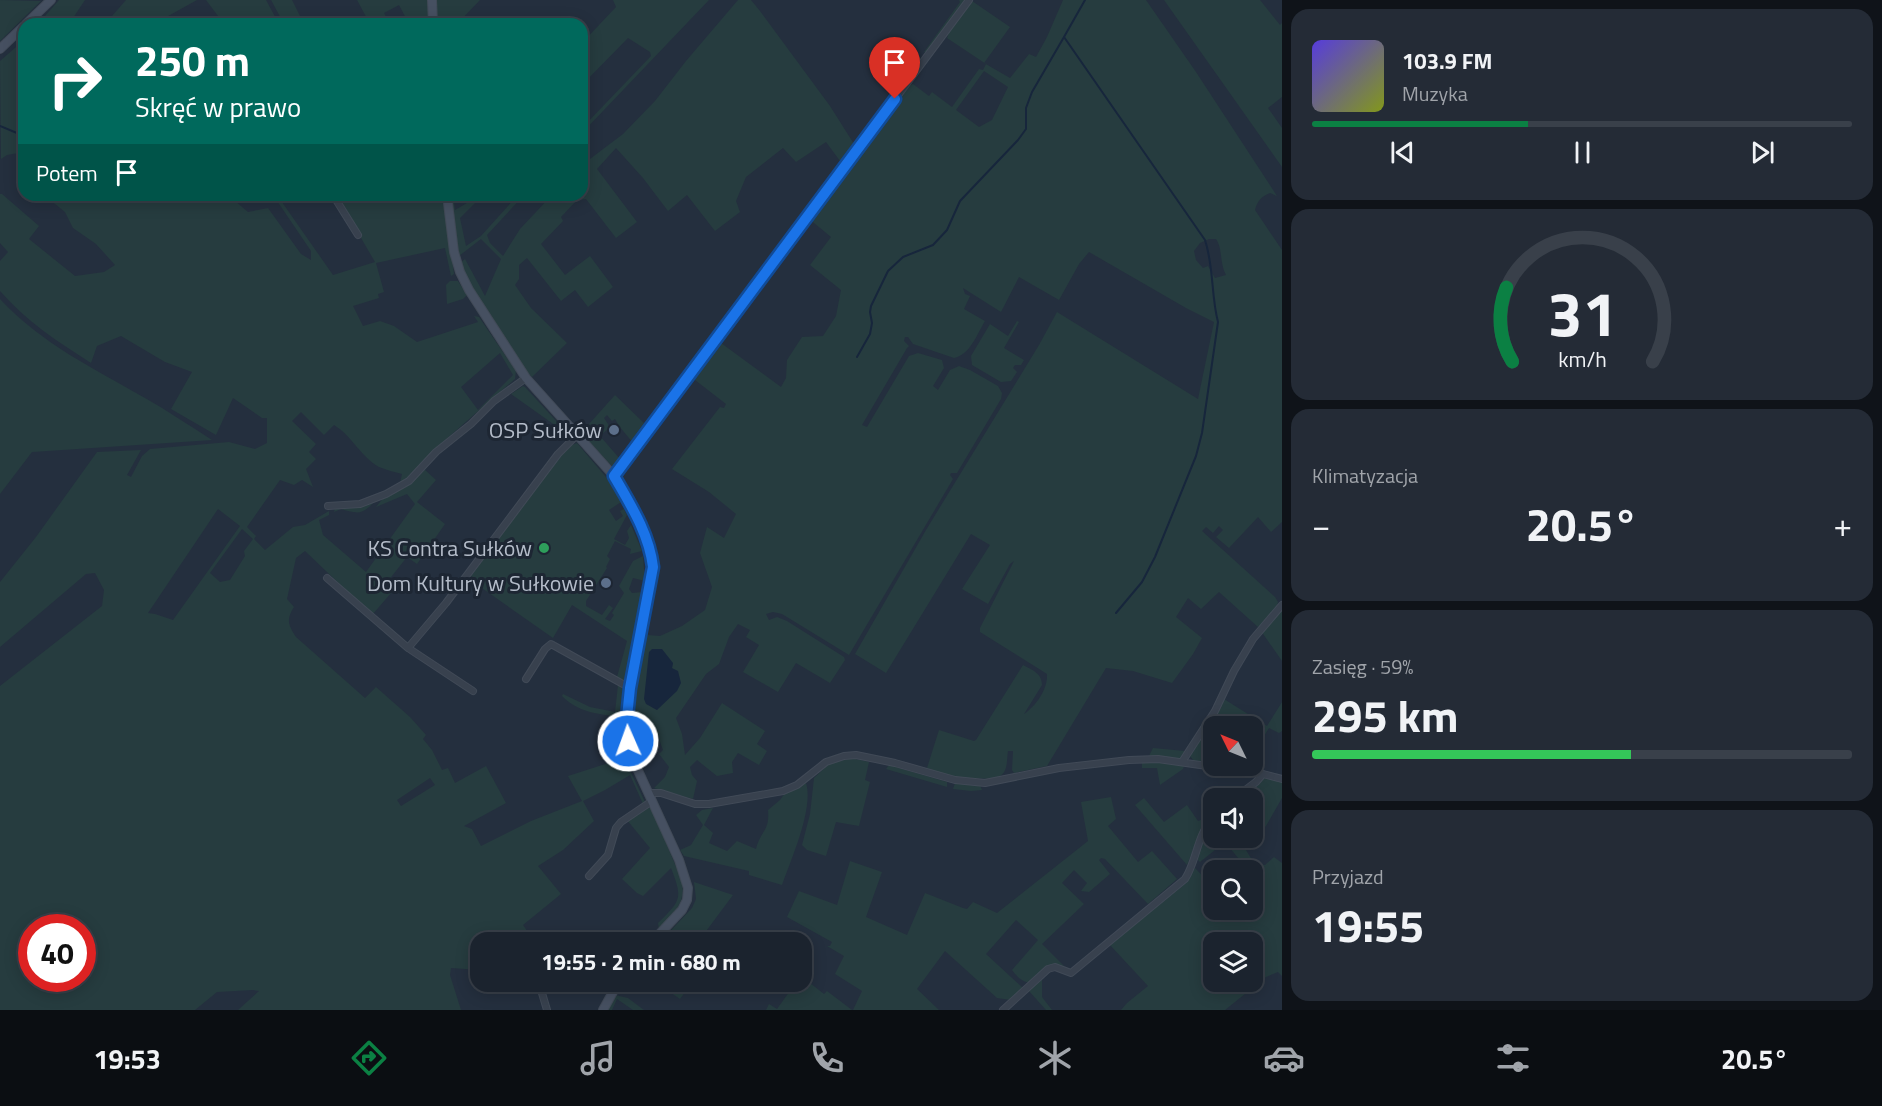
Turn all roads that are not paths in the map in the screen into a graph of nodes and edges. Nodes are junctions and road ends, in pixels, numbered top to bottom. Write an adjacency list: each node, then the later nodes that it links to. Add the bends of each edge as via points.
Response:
1 (51, 0): 4 (street)
2 (432, 0): 5 (street)
3 (969, 0): 13 (street)
4 (32, 18)
5 (434, 18)
6 (18, 32): 7 (street)
7 (0, 49)
8 (337, 201): 10 (street)
9 (448, 201): 11 (street, via 460,272)
10 (358, 235)
11 (526, 378): 12 (street); 14 (street, via 436,452 409,481 360,504)
12 (577, 435): 13 (street); 17 (street, via 558,454)
13 (614, 476): 19 (street, via 646,535 653,567)
14 (328, 506)
15 (327, 578): 17 (street)
16 (1282, 605): 21 (street, via 1252,639 1215,711)
17 (408, 648): 20 (street)
18 (526, 679): 19 (street, via 551,644)
19 (630, 688): 27 (street, via 630,753)
20 (473, 691)
21 (1182, 762): 22 (street); 27 (street, via 1129,760 1059,768 985,783 954,780 856,755 826,762 783,791 709,804 695,804 661,793)
22 (1203, 765)
23 (1263, 774): 25 (street)
24 (1261, 776): 26 (street)
25 (1282, 779)
26 (1248, 788)
27 (650, 797): 29 (street, via 616,828 608,855); 30 (street, via 688,888 682,910)
28 (1203, 837): 35 (street, via 1185,879 1071,973 1055,967 1048,969)
29 (589, 876)
30 (661, 932)
31 (542, 992): 33 (street)
32 (613, 992): 34 (street)
33 (547, 1010)
34 (603, 1010)
35 (1003, 1010)

